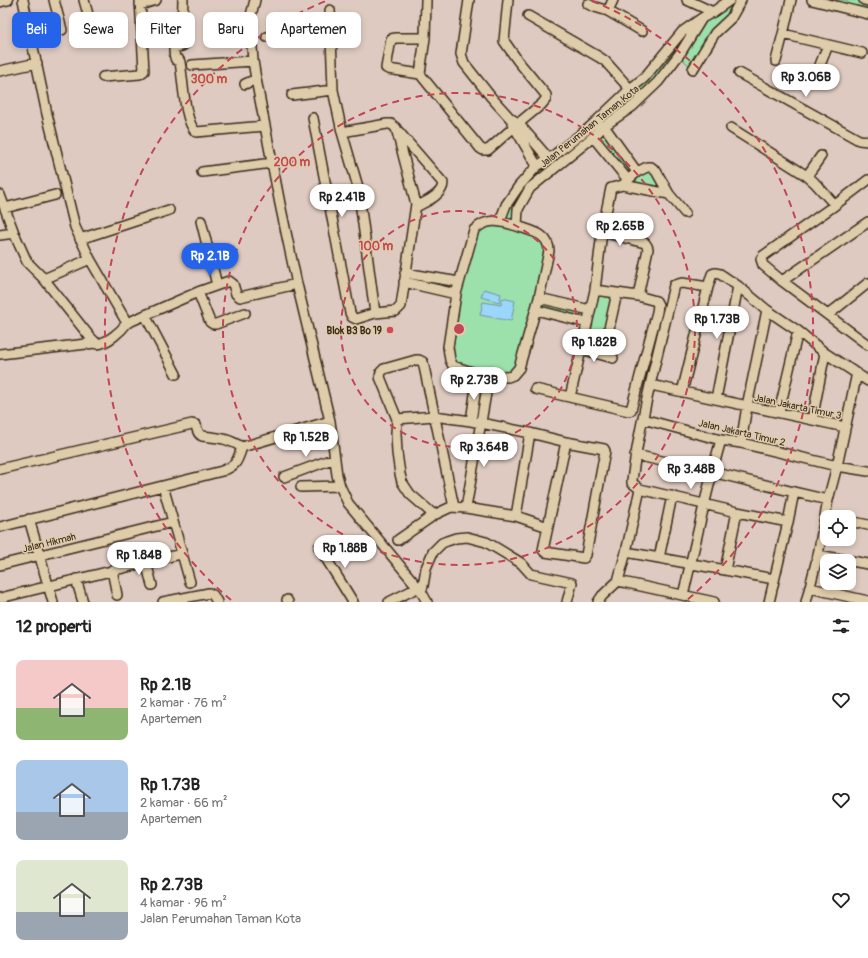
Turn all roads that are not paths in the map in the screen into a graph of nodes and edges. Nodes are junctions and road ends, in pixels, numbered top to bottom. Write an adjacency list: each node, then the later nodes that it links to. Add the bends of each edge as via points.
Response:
1 (8, 0): 19 (street)
2 (23, 0): 39 (street)
3 (54, 0): 29 (street)
4 (84, 0): 23 (street)
5 (156, 0): 20 (street)
6 (183, 0): 54 (street, via 182,26 185,44 174,48 174,51 175,59 180,62 186,109 193,130 196,132)
7 (255, 0): 24 (street)
8 (426, 0): 32 (street)
9 (469, 0): 53 (street, via 461,54 464,63)
10 (508, 0): 53 (street, via 504,41 546,95 544,102)
11 (613, 0): 22 (street)
12 (687, 0): 25 (street)
13 (730, 0): 25 (street)
14 (741, 0): 41 (street, via 731,18 715,33)
15 (791, 0): 31 (street)
16 (812, 0): 26 (street)
17 (864, 0): 18 (street)
18 (868, 1)
19 (0, 2)
20 (140, 2): 46 (street, via 144,71 140,74)
21 (588, 4): 22 (street)
22 (608, 11): 30 (street)
23 (87, 12)
24 (252, 12)
25 (713, 12): 28 (street)
26 (868, 14)
27 (528, 16): 49 (street, via 605,61)
28 (702, 18): 49 (street, Jalan Perumahan Taman Kota, via 682,32 644,78); 55 (street, Jalan Perumahan Taman Kota, via 658,82 633,106)
29 (62, 30)
30 (642, 32)
31 (783, 34): 33 (street); 38 (street)
32 (424, 38): 44 (street); 44 (street, via 391,39 386,68)
33 (828, 45): 36 (street); 45 (street)
34 (252, 48): 37 (street)
35 (332, 48): 50 (street)
36 (862, 53)
37 (253, 61): 40 (street); 47 (street)
38 (776, 61)
39 (37, 63): 42 (street); 85 (street, via 57,156)
40 (192, 65)
41 (693, 69)
42 (0, 71)
43 (739, 73): 60 (street, via 859,140)
44 (420, 74): 53 (street, via 483,150 488,150)
45 (816, 75)
46 (103, 77)
47 (256, 79): 48 (street); 54 (street)
48 (245, 84)
49 (630, 89): 62 (street, Jalan Perumahan Taman Kota, via 589,128)
50 (333, 90): 51 (street); 58 (street)
51 (292, 95)
52 (313, 118): 107 (street, via 350,313 356,319)
53 (516, 125): 62 (street); 64 (street)
54 (265, 126): 63 (street)
55 (604, 126): 59 (street, Jalan Perumahan Taman Kota); 66 (street)
56 (396, 128): 58 (street, via 387,124); 74 (street); 74 (street, via 443,184 441,191)
57 (731, 128): 67 (street)
58 (342, 132): 107 (street, via 360,198)
59 (593, 137): 69 (street); 81 (street, Jalan Perumahan Taman Kota, via 530,188 518,209)
60 (868, 141)
61 (821, 156): 67 (street)
62 (549, 159): 64 (street, Jalan Perumahan Taman Kota)
63 (272, 163): 65 (street); 92 (street)
64 (538, 166): 79 (street, Jalan Perumahan Taman Kota, via 519,186 506,205)
65 (202, 172)
66 (637, 172): 69 (street); 70 (street, via 651,167 656,171)
67 (807, 176): 73 (street)
68 (868, 180): 73 (street)
69 (626, 182): 70 (street); 82 (street, via 611,188)
70 (668, 194): 77 (street)
71 (0, 195): 75 (street)
72 (55, 195): 75 (street)
73 (835, 205): 89 (street, via 762,257 763,265)
74 (416, 207): 87 (street)
75 (5, 208): 83 (street)
76 (169, 210): 85 (street)
77 (685, 213)
78 (201, 221): 94 (street)
79 (500, 221): 81 (street); 91 (street, via 481,224 474,230)
80 (868, 222): 89 (street)
81 (517, 226): 102 (street, via 541,235 549,247)
82 (602, 232): 97 (street); 101 (street, via 647,246)
83 (14, 233): 84 (street); 88 (street, via 27,262)
84 (0, 235)
85 (80, 239): 86 (street)
86 (90, 259): 88 (street); 110 (street)
87 (405, 273): 90 (street); 91 (street)
88 (44, 279): 113 (street)
89 (782, 281): 109 (street)
90 (404, 282): 100 (street); 107 (street, via 399,309)
91 (459, 282): 100 (street)
92 (297, 284): 94 (street, via 240,296 236,294 233,284 229,281); 136 (street)
93 (868, 284): 109 (street)
94 (217, 285): 98 (street)
95 (738, 286): 96 (street, via 715,273 712,274); 105 (street); 129 (street)
96 (708, 287): 125 (street, via 682,283 674,285); 127 (street)
97 (595, 290): 99 (street); 104 (street)
98 (198, 292): 106 (street, via 213,324); 108 (street)
99 (617, 293): 101 (street); 118 (street)
100 (456, 294): 122 (street, via 448,347 450,360 453,366)
101 (638, 296): 128 (street, via 656,301 658,305 631,410)
102 (539, 298): 103 (street); 104 (street)
103 (536, 310): 111 (street); 123 (street, via 519,368 508,377)
104 (590, 310): 111 (street)
105 (767, 310): 112 (street); 130 (street)
106 (245, 313)
107 (375, 313)
108 (145, 315): 110 (street); 121 (street)
109 (828, 315): 114 (street)
110 (127, 323): 113 (street, via 104,342)
111 (587, 323): 115 (street)
112 (798, 331): 116 (street); 131 (street)
113 (95, 343): 117 (street)
114 (868, 345)
115 (581, 349): 118 (street); 128 (street)
116 (825, 353): 120 (street); 135 (street)
117 (0, 354)
118 (603, 355): 119 (street)
119 (614, 358)
120 (857, 373): 124 (street); 139 (street)
121 (176, 374)
122 (478, 374): 123 (street); 137 (street)
123 (489, 376): 138 (street)
124 (867, 378)
125 (651, 385): 127 (street, Jalan Jakarta Timur 3); 134 (street)
126 (535, 389): 128 (street)
127 (682, 392): 129 (street, Jalan Jakarta Timur 3)
128 (570, 397)
129 (716, 399): 130 (street, Jalan Jakarta Timur 3)
130 (747, 406): 131 (street, Jalan Jakarta Timur 3); 143 (street)
131 (779, 412): 135 (street, Jalan Jakarta Timur 3)
132 (434, 416): 133 (street); 133 (street, via 423,364 416,360 381,372 380,377); 137 (street); 160 (street)
133 (397, 419): 164 (street, via 397,453 402,482 410,494)
134 (643, 419): 141 (street, Jalan Jakarta Timur 2); 145 (street)
135 (812, 420): 139 (street, Jalan Jakarta Timur 3)
136 (330, 421): 144 (street); 146 (street)
137 (471, 421): 138 (street)
138 (481, 423): 140 (street); 161 (street)
139 (845, 427): 147 (street)
140 (530, 433): 142 (street); 165 (street)
141 (721, 440): 143 (street, Jalan Jakarta Timur 2); 150 (street)
142 (566, 442): 172 (street); 172 (street, via 605,450 585,557 545,552 543,547)
143 (741, 443): 147 (street, Jalan Jakarta Timur 2)
144 (242, 447): 148 (street, via 222,438 202,436 196,425 192,424); 152 (street, via 237,462 229,468)
145 (635, 455): 150 (street); 155 (street, via 632,480 633,484)
146 (335, 458): 151 (street); 153 (street)
147 (837, 466): 149 (street, Jalan Jakarta Timur 2); 158 (street)
148 (0, 469)
149 (868, 471)
150 (712, 472): 156 (street); 159 (street)
151 (284, 477)
152 (163, 486): 166 (street); 167 (street)
153 (340, 486): 154 (street); 194 (street, via 346,500)
154 (301, 487)
155 (640, 488): 157 (street); 176 (street)
156 (794, 492): 158 (street); 168 (street)
157 (672, 496): 159 (street); 180 (street)
158 (828, 500): 162 (street)
159 (704, 504): 163 (street); 182 (street)
160 (454, 507): 161 (street); 164 (street)
161 (466, 508): 165 (street)
162 (827, 510)
163 (737, 512): 168 (street); 186 (street)
164 (434, 515): 173 (street)
165 (516, 516): 172 (street)
166 (29, 520): 171 (street); 179 (street)
167 (172, 522): 177 (street); 179 (street, Jalan Hikmah)
168 (788, 522): 188 (street)
169 (856, 522): 170 (street)
170 (868, 525)
171 (0, 527)
172 (548, 527)
173 (398, 540)
174 (820, 546): 178 (street)
175 (319, 547): 204 (street)
176 (626, 552): 180 (street); 189 (street)
177 (181, 554): 181 (street); 190 (street)
178 (818, 555): 183 (street); 193 (street)
179 (39, 556): 184 (street, Jalan Hikmah); 192 (street)
180 (659, 558): 182 (street)
181 (146, 562): 185 (street); 191 (street)
182 (691, 564): 186 (street); 196 (street)
183 (868, 564)
184 (0, 566)
185 (112, 570): 187 (street); 195 (street)
186 (725, 570): 188 (street)
187 (76, 579): 192 (street); 201 (street)
188 (774, 579): 210 (street)
189 (618, 581): 196 (street); 208 (street)
190 (190, 582)
191 (152, 585)
192 (49, 586): 198 (street); 200 (street)
193 (810, 588): 199 (street); 211 (street)
194 (419, 590): 205 (street); 206 (street); 207 (street, via 423,586 426,568 433,552 442,543 467,537 486,542 521,563 531,574 572,583)
195 (117, 595)
196 (683, 595): 209 (street)
197 (0, 598): 198 (street)
198 (12, 599)
199 (868, 601)
200 (52, 602)
201 (83, 602)
202 (162, 602): 203 (street, via 209,593)
203 (217, 602)
204 (353, 602)
205 (389, 602)
206 (427, 602)
207 (567, 602)
208 (598, 602)
209 (714, 602)
210 (769, 602)
211 (806, 602)

